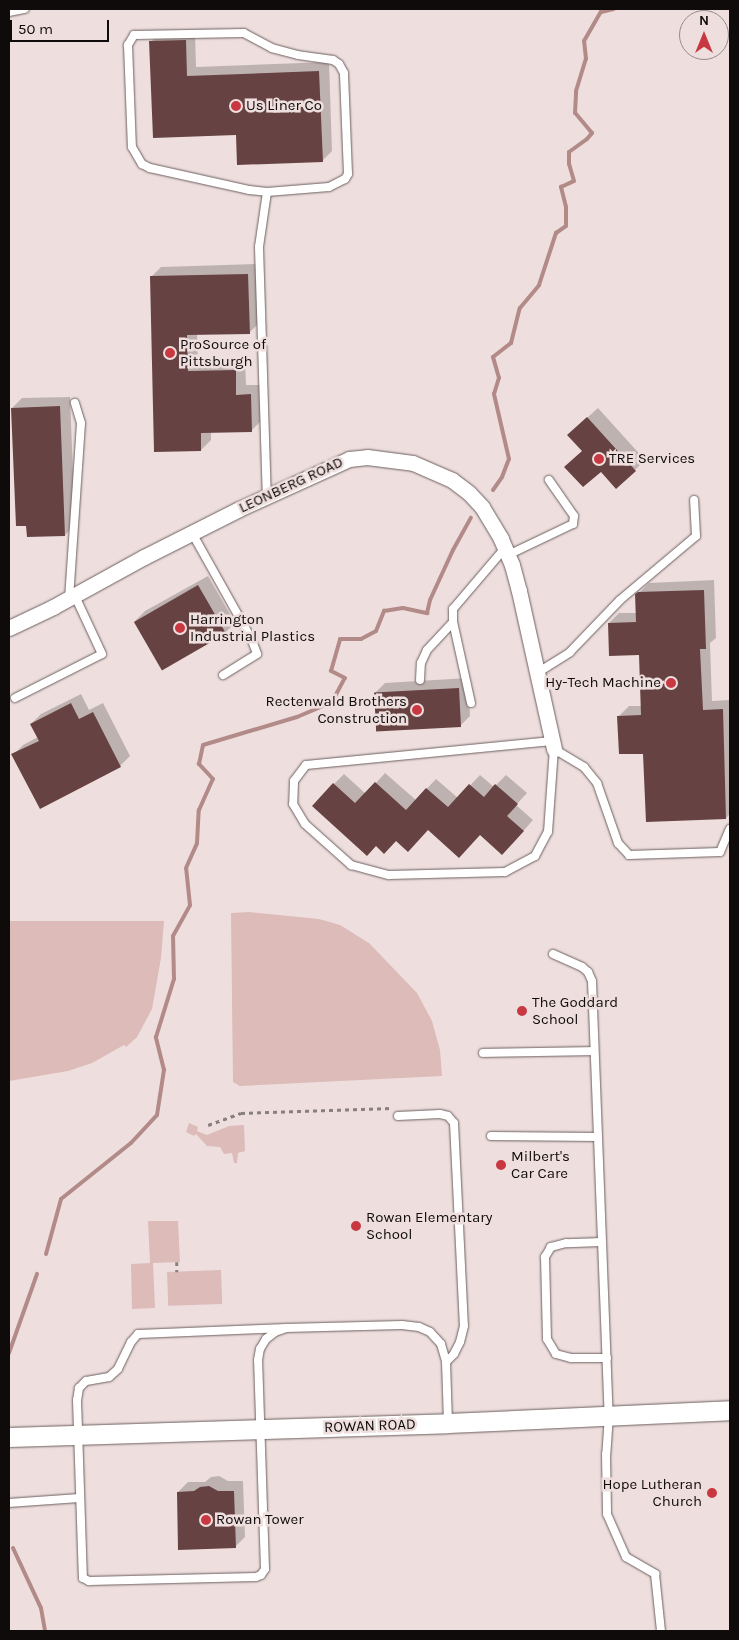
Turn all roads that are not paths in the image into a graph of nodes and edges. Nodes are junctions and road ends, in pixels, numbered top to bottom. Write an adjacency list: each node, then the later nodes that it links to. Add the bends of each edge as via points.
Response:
1 (25, 9): 2 (lane)
2 (9, 12)
3 (267, 192): 3 (lane, via 142,164 132,147 128,45 134,35 244,33 272,48 334,60 339,64 344,73 346,179 329,187); 6 (lane, via 259,247)
4 (75, 403): 10 (lane, via 81,423)
5 (549, 480): 9 (lane, via 574,516 573,524)
6 (267, 496): 8 (street, LEONBERG ROAD); 9 (street, LEONBERG ROAD, via 349,458 375,457 413,463 452,480 469,493 482,507)
7 (694, 500): 13 (lane, via 696,536 620,600 570,652)
8 (192, 533): 10 (street, LEONBERG ROAD); 14 (lane, via 257,654)
9 (506, 551): 11 (lane, via 453,609); 13 (street, LEONBERG ROAD, via 519,591)
10 (72, 597): 12 (street, LEONBERG ROAD); 16 (lane, via 102,654)
11 (453, 622): 15 (lane, via 427,650 421,662); 17 (lane)
12 (9, 628)
13 (537, 673): 18 (street, LEONBERG ROAD)
14 (223, 675)
15 (420, 680)
16 (15, 698)
17 (471, 704)
18 (553, 745): 18 (lane, via 306,765 294,781 293,804 305,824 351,865 389,876 504,872 535,856 548,832); 19 (lane, via 584,767 597,783 618,843 629,855 720,852)
19 (730, 829)
20 (553, 954): 21 (lane, via 588,972 592,981)
21 (594, 1051): 22 (lane); 25 (lane)
22 (482, 1053)
23 (398, 1116): 29 (lane, via 440,1114 454,1122 464,1326 454,1354)
24 (490, 1136): 25 (lane)
25 (598, 1137): 26 (lane)
26 (602, 1242): 28 (lane); 28 (lane, via 566,1243 551,1247 545,1257 547,1339 556,1354 571,1358)
27 (286, 1328): 29 (lane, via 419,1326 441,1344); 33 (lane, via 266,1339 260,1349); 34 (lane, via 138,1334 118,1369 109,1377 86,1382 79,1388)
28 (607, 1358): 31 (lane)
29 (446, 1362): 32 (lane)
30 (730, 1410): 31 (street, ROWAN ROAD)
31 (609, 1415): 32 (street, ROWAN ROAD); 38 (lane, via 607,1514 626,1557 654,1574)
32 (448, 1423): 33 (street, ROWAN ROAD)
33 (260, 1430): 34 (street, ROWAN ROAD); 36 (lane, via 265,1569 256,1577 89,1582 81,1572)
34 (78, 1435): 35 (street, ROWAN ROAD); 36 (lane)
35 (9, 1437)
36 (80, 1498): 37 (lane)
37 (9, 1503)
38 (661, 1631)

